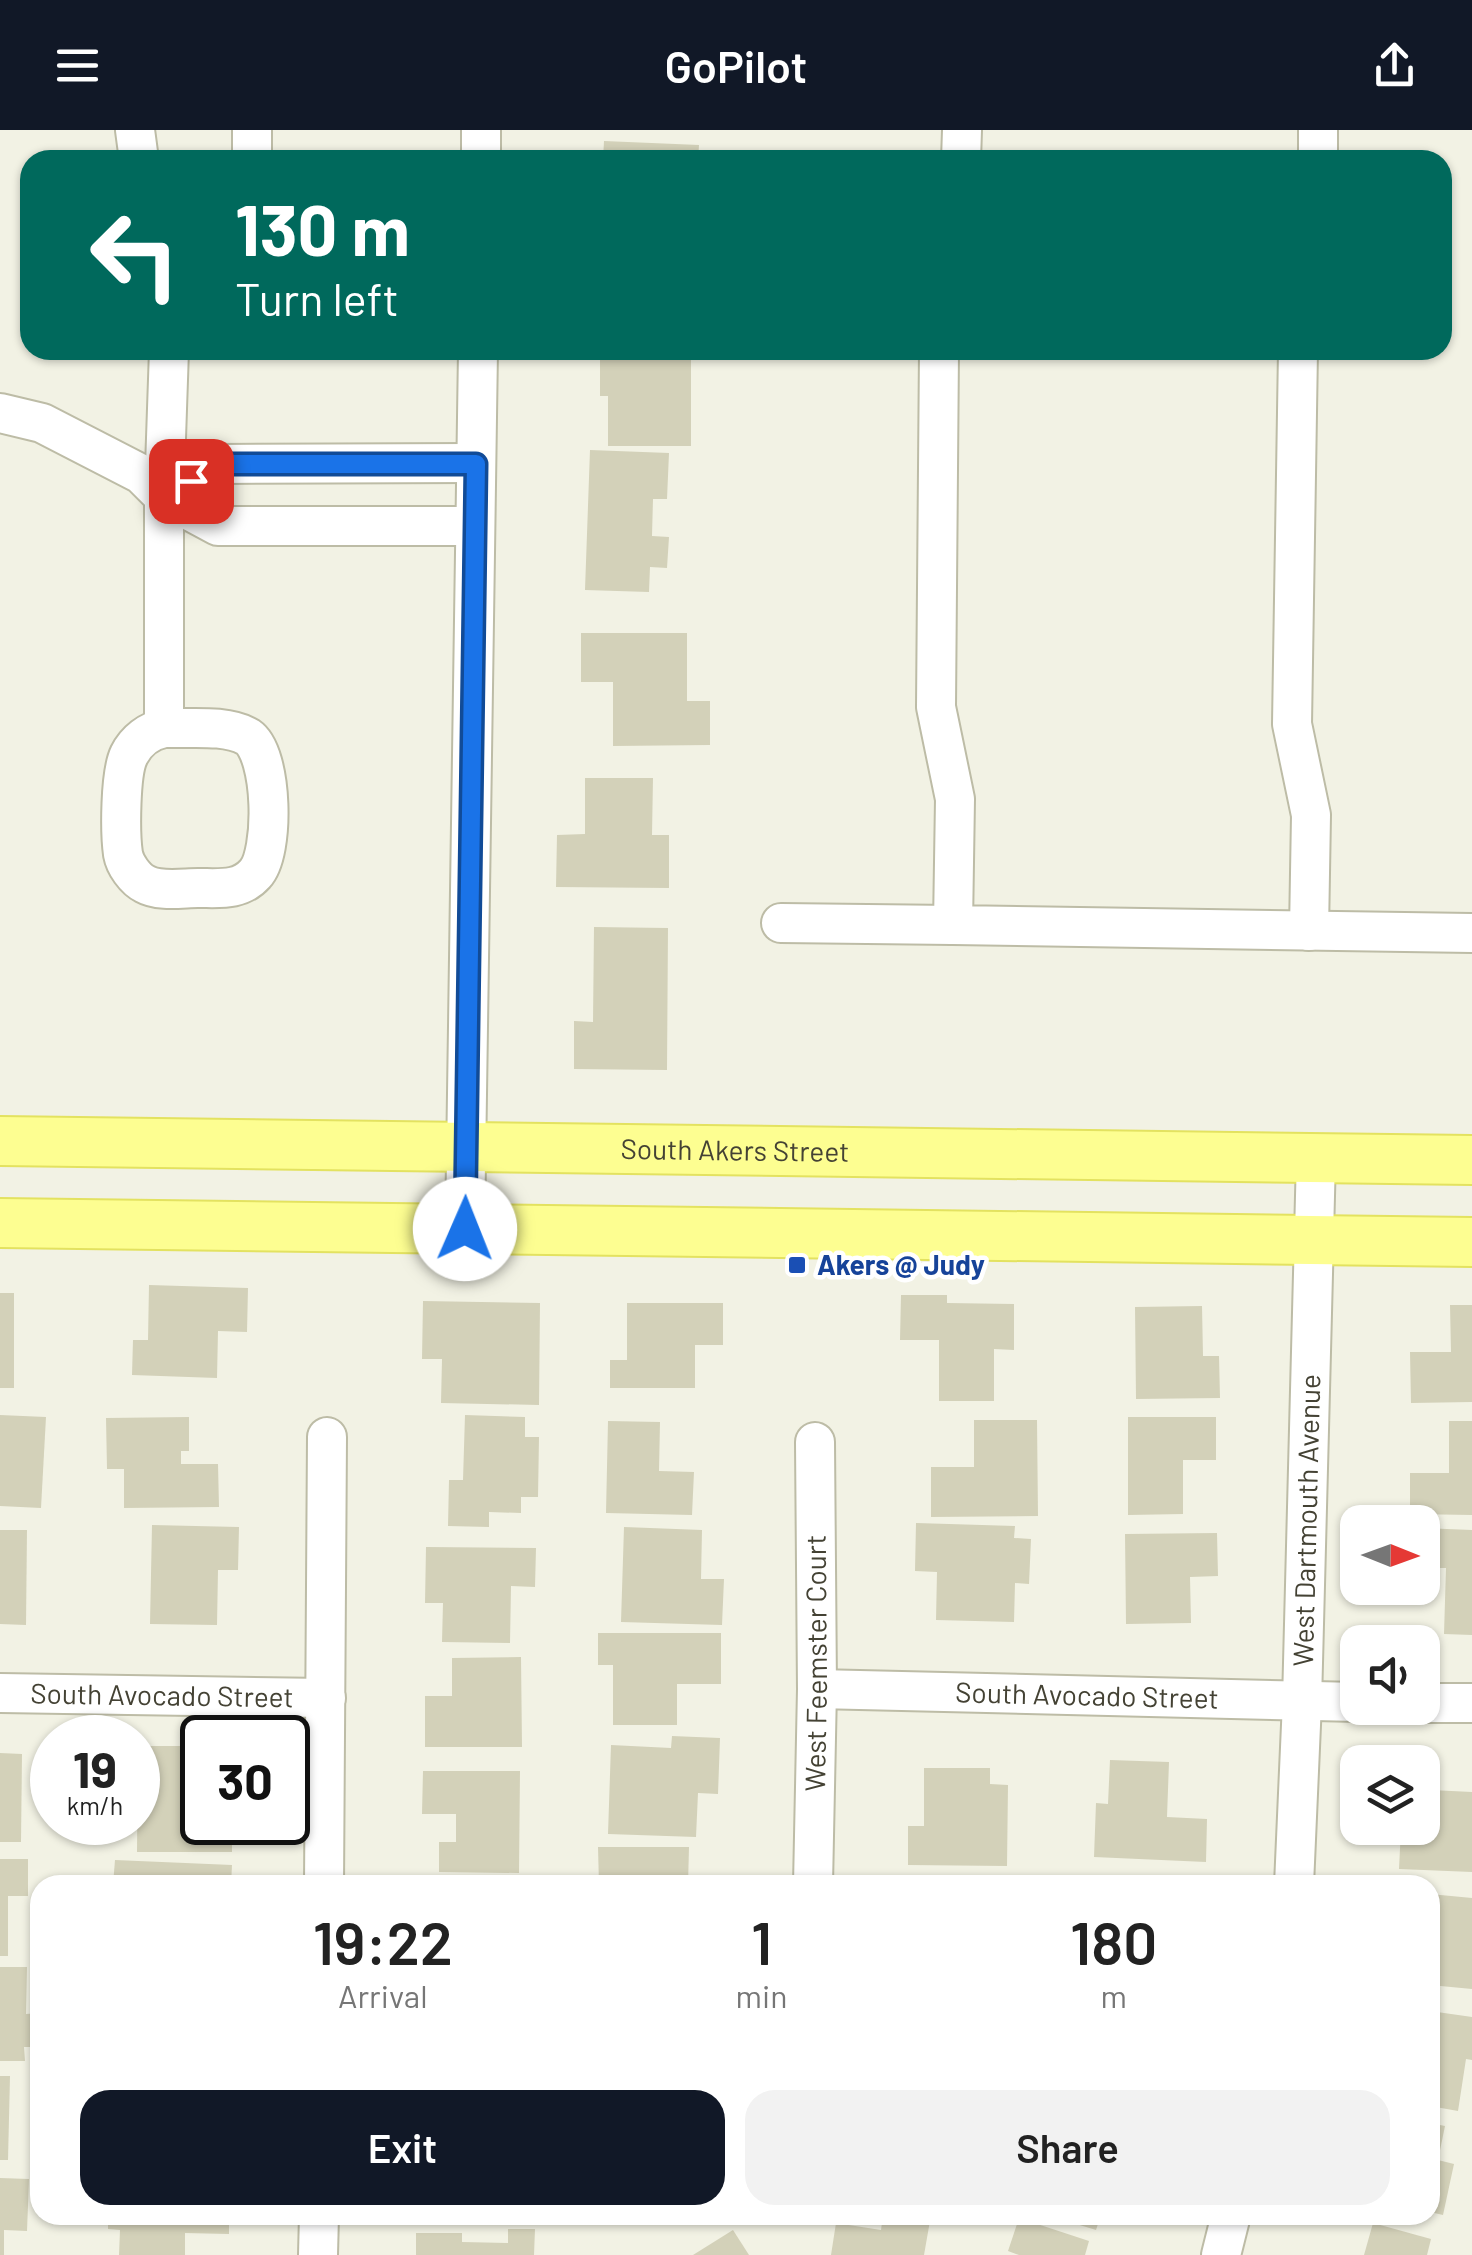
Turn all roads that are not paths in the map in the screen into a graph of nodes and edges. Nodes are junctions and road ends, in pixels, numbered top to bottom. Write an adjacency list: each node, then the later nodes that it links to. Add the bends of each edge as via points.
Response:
1 (169, 360): 8 (street)
2 (478, 360): 7 (street)
3 (939, 360): 13 (street, via 936,707 955,800)
4 (1298, 360): 14 (street, via 1292,724 1311,814)
5 (0, 414): 8 (street, via 42,423 141,474)
6 (356, 464): 7 (street); 8 (street, via 218,464); 9 (street)
7 (476, 464): 10 (street)
8 (164, 497): 9 (street, via 218,526); 11 (street)
9 (356, 526): 10 (street)
10 (475, 526): 17 (street)
11 (164, 728): 11 (street, via 230,730 261,752 267,771 266,852 246,883 159,888 130,871 123,856 124,768 140,740)
12 (780, 923): 13 (street)
13 (953, 926): 14 (street)
14 (1309, 931): 15 (street)
15 (1472, 933)
16 (0, 1141): 17 (main road, South Akers Street)
17 (466, 1146): 18 (main road, South Akers Street); 21 (street)
18 (1316, 1156): 19 (main road, South Akers Street); 22 (street, West Dartmouth Avenue)
19 (1472, 1160)
20 (0, 1223): 21 (main road)
21 (465, 1229): 22 (main road)
22 (1314, 1238): 23 (main road); 29 (street, West Dartmouth Avenue)
23 (1472, 1242)
24 (327, 1437): 28 (street)
25 (815, 1442): 26 (street, West Feemster Court)
26 (816, 1689): 29 (street, South Avocado Street); 34 (street, West Feemster Court)
27 (0, 1693): 28 (street, South Avocado Street)
28 (326, 1698): 33 (street)
29 (1302, 1702): 30 (street, South Avocado Street); 35 (street, West Dartmouth Avenue)
30 (1340, 1702)
31 (1440, 1703): 32 (street)
32 (1472, 1703)
33 (324, 1875)
34 (813, 1875)
35 (1294, 1875)
36 (319, 2225): 38 (street)
37 (1228, 2225): 39 (street)
38 (318, 2255)
39 (1221, 2255)

